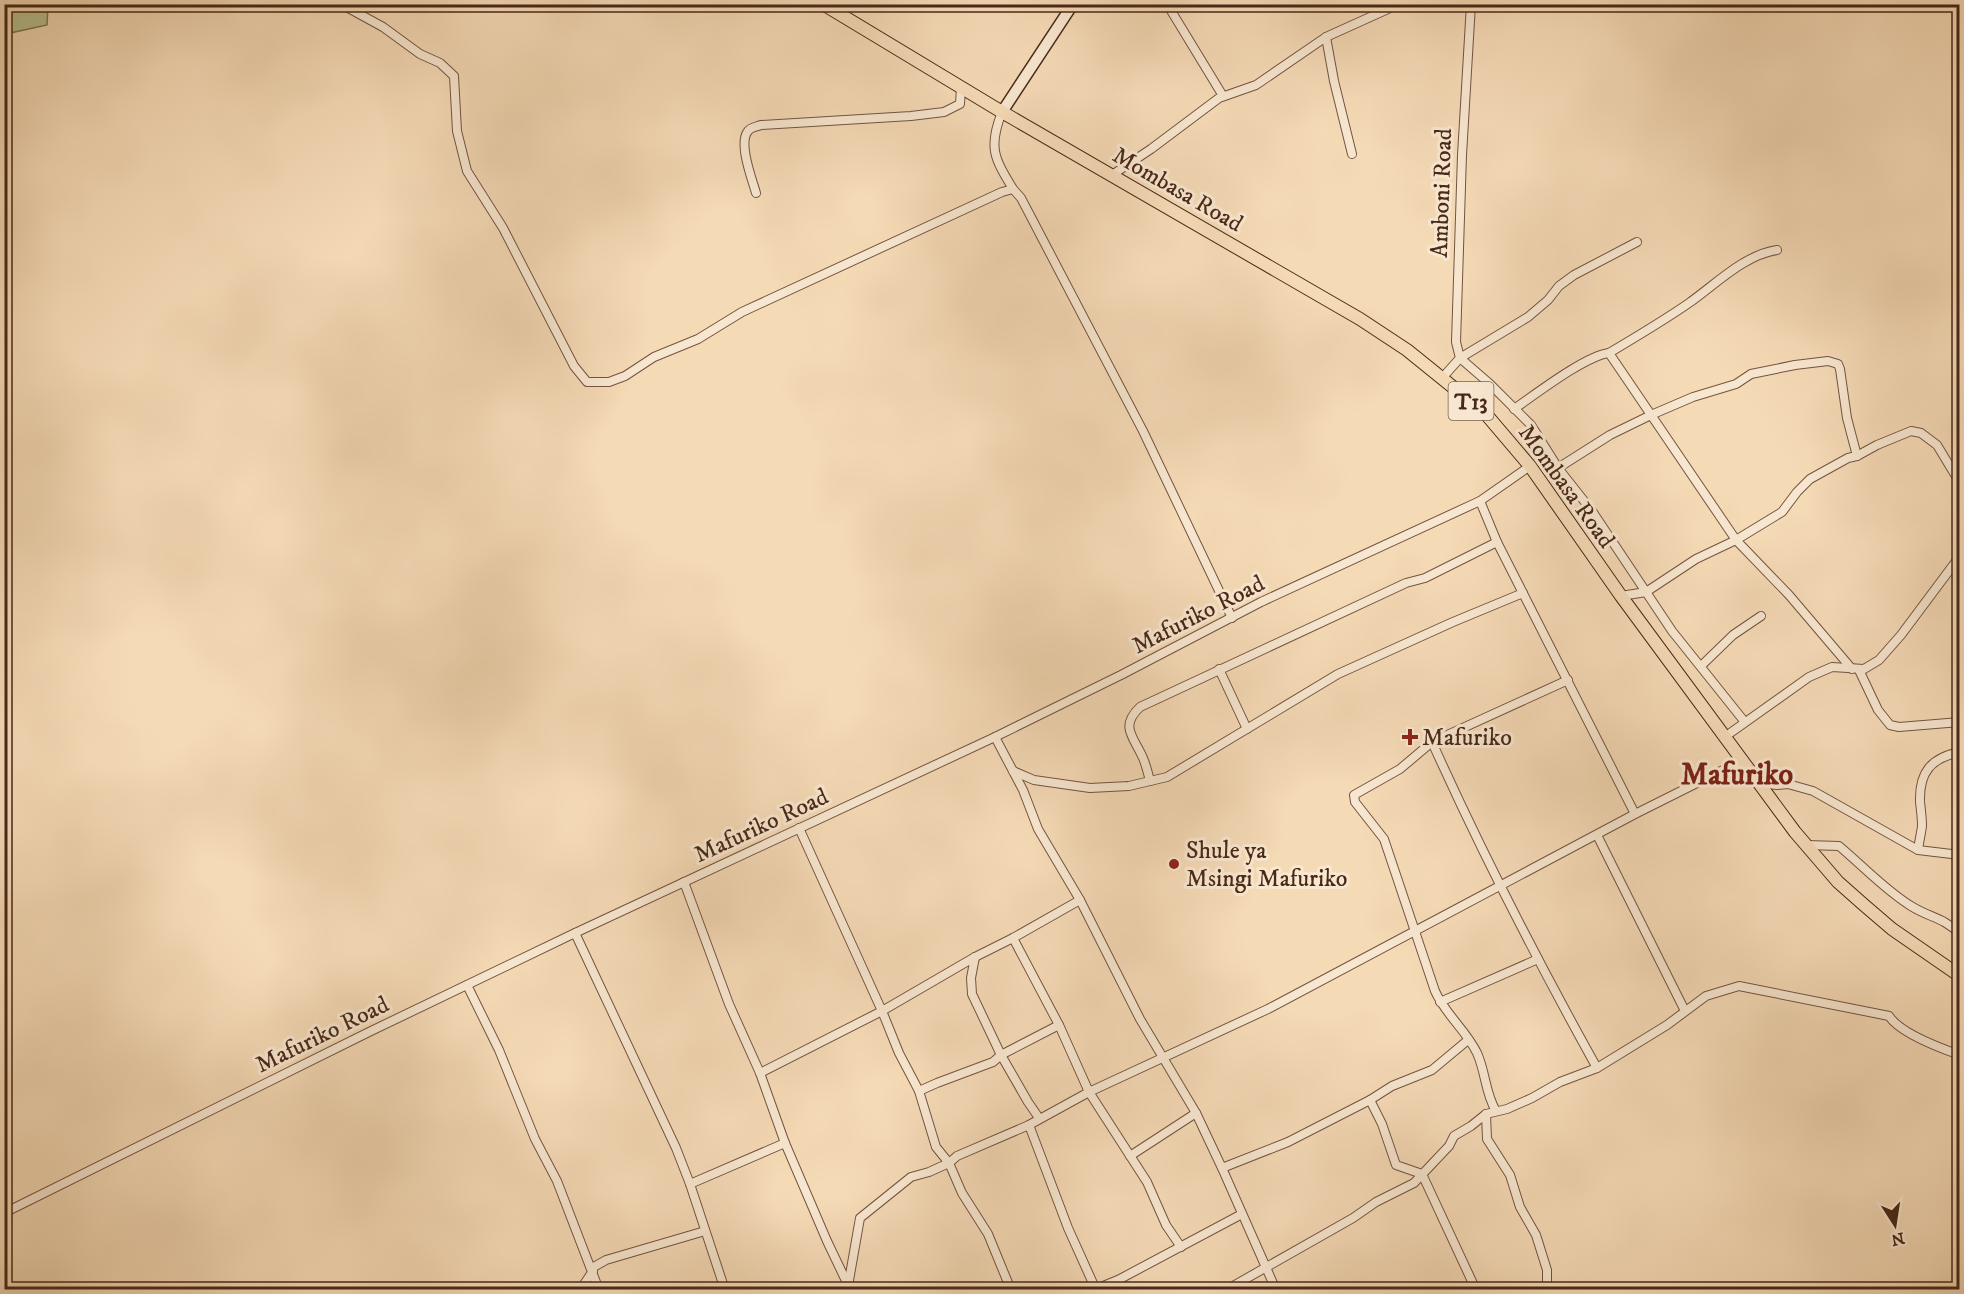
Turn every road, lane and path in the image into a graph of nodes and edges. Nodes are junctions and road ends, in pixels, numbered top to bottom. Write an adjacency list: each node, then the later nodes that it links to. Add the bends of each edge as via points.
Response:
1 (341, 4): 13 (street, via 440,63 454,76 457,132 467,171 503,228 574,366 587,382 609,382 625,376 742,312)
2 (823, 4): 8 (highway, Mombasa Road / T13)
3 (1073, 4): 10 (main road)
4 (1167, 4): 9 (street)
5 (1399, 4): 7 (street)
6 (1471, 4): 18 (street, Amboni Road, via 1459,225 1456,342)
7 (1326, 38): 9 (street, via 1256,85); 11 (street)
8 (961, 87): 10 (highway, Mombasa Road / T13); 14 (street, via 960,104 944,112 750,128 745,141 747,164)
9 (1223, 96): 12 (street)
10 (1002, 112): 12 (highway, Mombasa Road / T13); 13 (street, via 993,133 995,154)
11 (1352, 154)
12 (1112, 175): 19 (highway, Mombasa Road / T13, via 1360,319)
13 (1013, 189): 34 (street, via 1143,431)
14 (756, 193)
15 (1637, 242): 18 (street, via 1574,275 1528,316)
16 (1777, 250): 17 (street, via 1764,252)
17 (1609, 353): 20 (street); 21 (street)
18 (1460, 358): 19 (street); 20 (street)
19 (1443, 377): 23 (highway, Mombasa Road / T13, via 1485,413)
20 (1514, 409): 24 (street, via 1531,425)
21 (1651, 415): 22 (street, via 1751,375 1832,361 1840,369); 24 (street); 27 (street)
22 (1857, 456): 25 (street, via 1911,431 1921,433 1937,445); 27 (street, via 1810,479 1782,512)
23 (1530, 466): 26 (street, Mafuriko Road); 32 (highway, Mombasa Road / T13)
24 (1558, 468): 31 (street)
25 (1959, 483)
26 (1480, 501): 28 (street); 34 (street, Mafuriko Road)
27 (1736, 540): 31 (street, via 1696,559); 37 (street)
28 (1497, 542): 30 (street); 36 (street)
29 (1959, 556): 37 (street, via 1893,644 1871,666)
30 (1523, 592): 38 (street); 41 (street, via 1338,674)
31 (1646, 592): 32 (street); 35 (street)
32 (1621, 596): 42 (highway, Mombasa Road / T13)
33 (1761, 616): 35 (street, via 1733,635)
34 (1232, 618): 43 (street, Mafuriko Road)
35 (1701, 666): 39 (street)
36 (1219, 669): 41 (street); 48 (street, via 1140,707 1131,716 1131,736)
37 (1855, 669): 39 (street, via 1840,666 1822,670); 40 (street, via 1890,725)
38 (1568, 680): 44 (street); 50 (street)
39 (1744, 721): 42 (street)
40 (1959, 722)
41 (1247, 729): 48 (street, via 1167,777)
42 (1726, 736): 46 (highway, Mombasa Road / T13)
43 (995, 737): 47 (street); 51 (street, Mafuriko Road)
44 (1432, 742): 57 (street); 59 (street, via 1400,769 1354,795 1355,802 1384,839)
45 (1959, 752): 54 (street, via 1940,757 1924,775)
46 (1743, 760): 49 (highway, Mombasa Road / T13); 50 (street)
47 (1012, 771): 48 (street, via 1034,780 1090,788); 58 (street, via 1038,829)
48 (1150, 781)
49 (1759, 783): 53 (highway, Mombasa Road / T13); 54 (street, via 1788,784 1813,791)
50 (1635, 814): 52 (street)
51 (799, 828): 56 (street, Mafuriko Road); 68 (street)
52 (1597, 835): 57 (street); 69 (street)
53 (1808, 845): 61 (street, via 1839,846 1889,891 1950,924); 65 (highway, Mombasa Road / T13, via 1838,882 1864,905)
54 (1918, 850): 55 (street)
55 (1959, 855)
56 (684, 882): 60 (street, Mafuriko Road); 76 (street, via 729,1004)
57 (1501, 886): 59 (street); 64 (street)
58 (1080, 900): 62 (street); 74 (street)
59 (1415, 930): 67 (street); 74 (street, via 1268,1009)
60 (575, 933): 66 (street, Mafuriko Road); 90 (street)
61 (1959, 934)
62 (1013, 938): 63 (street); 70 (street)
63 (975, 957): 68 (street); 72 (street, via 972,994)
64 (1538, 959): 67 (street); 75 (street)
65 (1959, 976)
66 (467, 985): 91 (street, Mafuriko Road); 96 (street, via 558,1181)
67 (1440, 1002): 71 (street)
68 (882, 1011): 76 (street); 77 (street)
69 (1685, 1011): 73 (street, via 1706,996 1739,986 1889,1016 1893,1023); 75 (street)
70 (1059, 1025): 72 (street); 78 (street)
71 (1468, 1040): 79 (street, via 1432,1070 1392,1086); 80 (street, via 1481,1065 1489,1100)
72 (1001, 1055): 77 (street, via 993,1062); 83 (street)
73 (1959, 1055)
74 (1163, 1058): 78 (street); 81 (street)
75 (1597, 1068): 80 (street)
76 (760, 1072): 85 (street)
77 (919, 1092): 87 (street, via 936,1147)
78 (1089, 1092): 83 (street); 86 (street)
79 (1370, 1100): 88 (street, via 1288,1142); 89 (street, via 1396,1165)
80 (1496, 1112): 82 (street)
81 (1196, 1113): 86 (street); 88 (street)
82 (1486, 1114): 89 (street, via 1454,1136); 106 (street, via 1487,1138 1510,1175 1548,1270)
83 (1040, 1118): 84 (street)
84 (1029, 1125): 87 (street); 98 (street)
85 (785, 1143): 90 (street); 97 (street)
86 (1130, 1156): 94 (street)
87 (949, 1163): 97 (street, via 911,1177 860,1218); 102 (street, via 988,1234)
88 (1222, 1168): 92 (street)
89 (1422, 1174): 95 (street, via 1414,1183); 105 (street)
90 (690, 1184): 93 (street)
91 (4, 1213)
92 (1242, 1214): 94 (street); 95 (street)
93 (705, 1232): 96 (street, via 606,1260); 101 (street)
94 (1181, 1247): 98 (street)
95 (1267, 1268): 103 (street); 104 (street)
96 (593, 1270): 99 (street); 100 (street)
97 (849, 1288)
98 (1096, 1289)
99 (580, 1290)
100 (599, 1290)
101 (725, 1290)
102 (1011, 1290)
103 (1226, 1290)
104 (1276, 1290)
105 (1476, 1290)
106 (1546, 1290)

